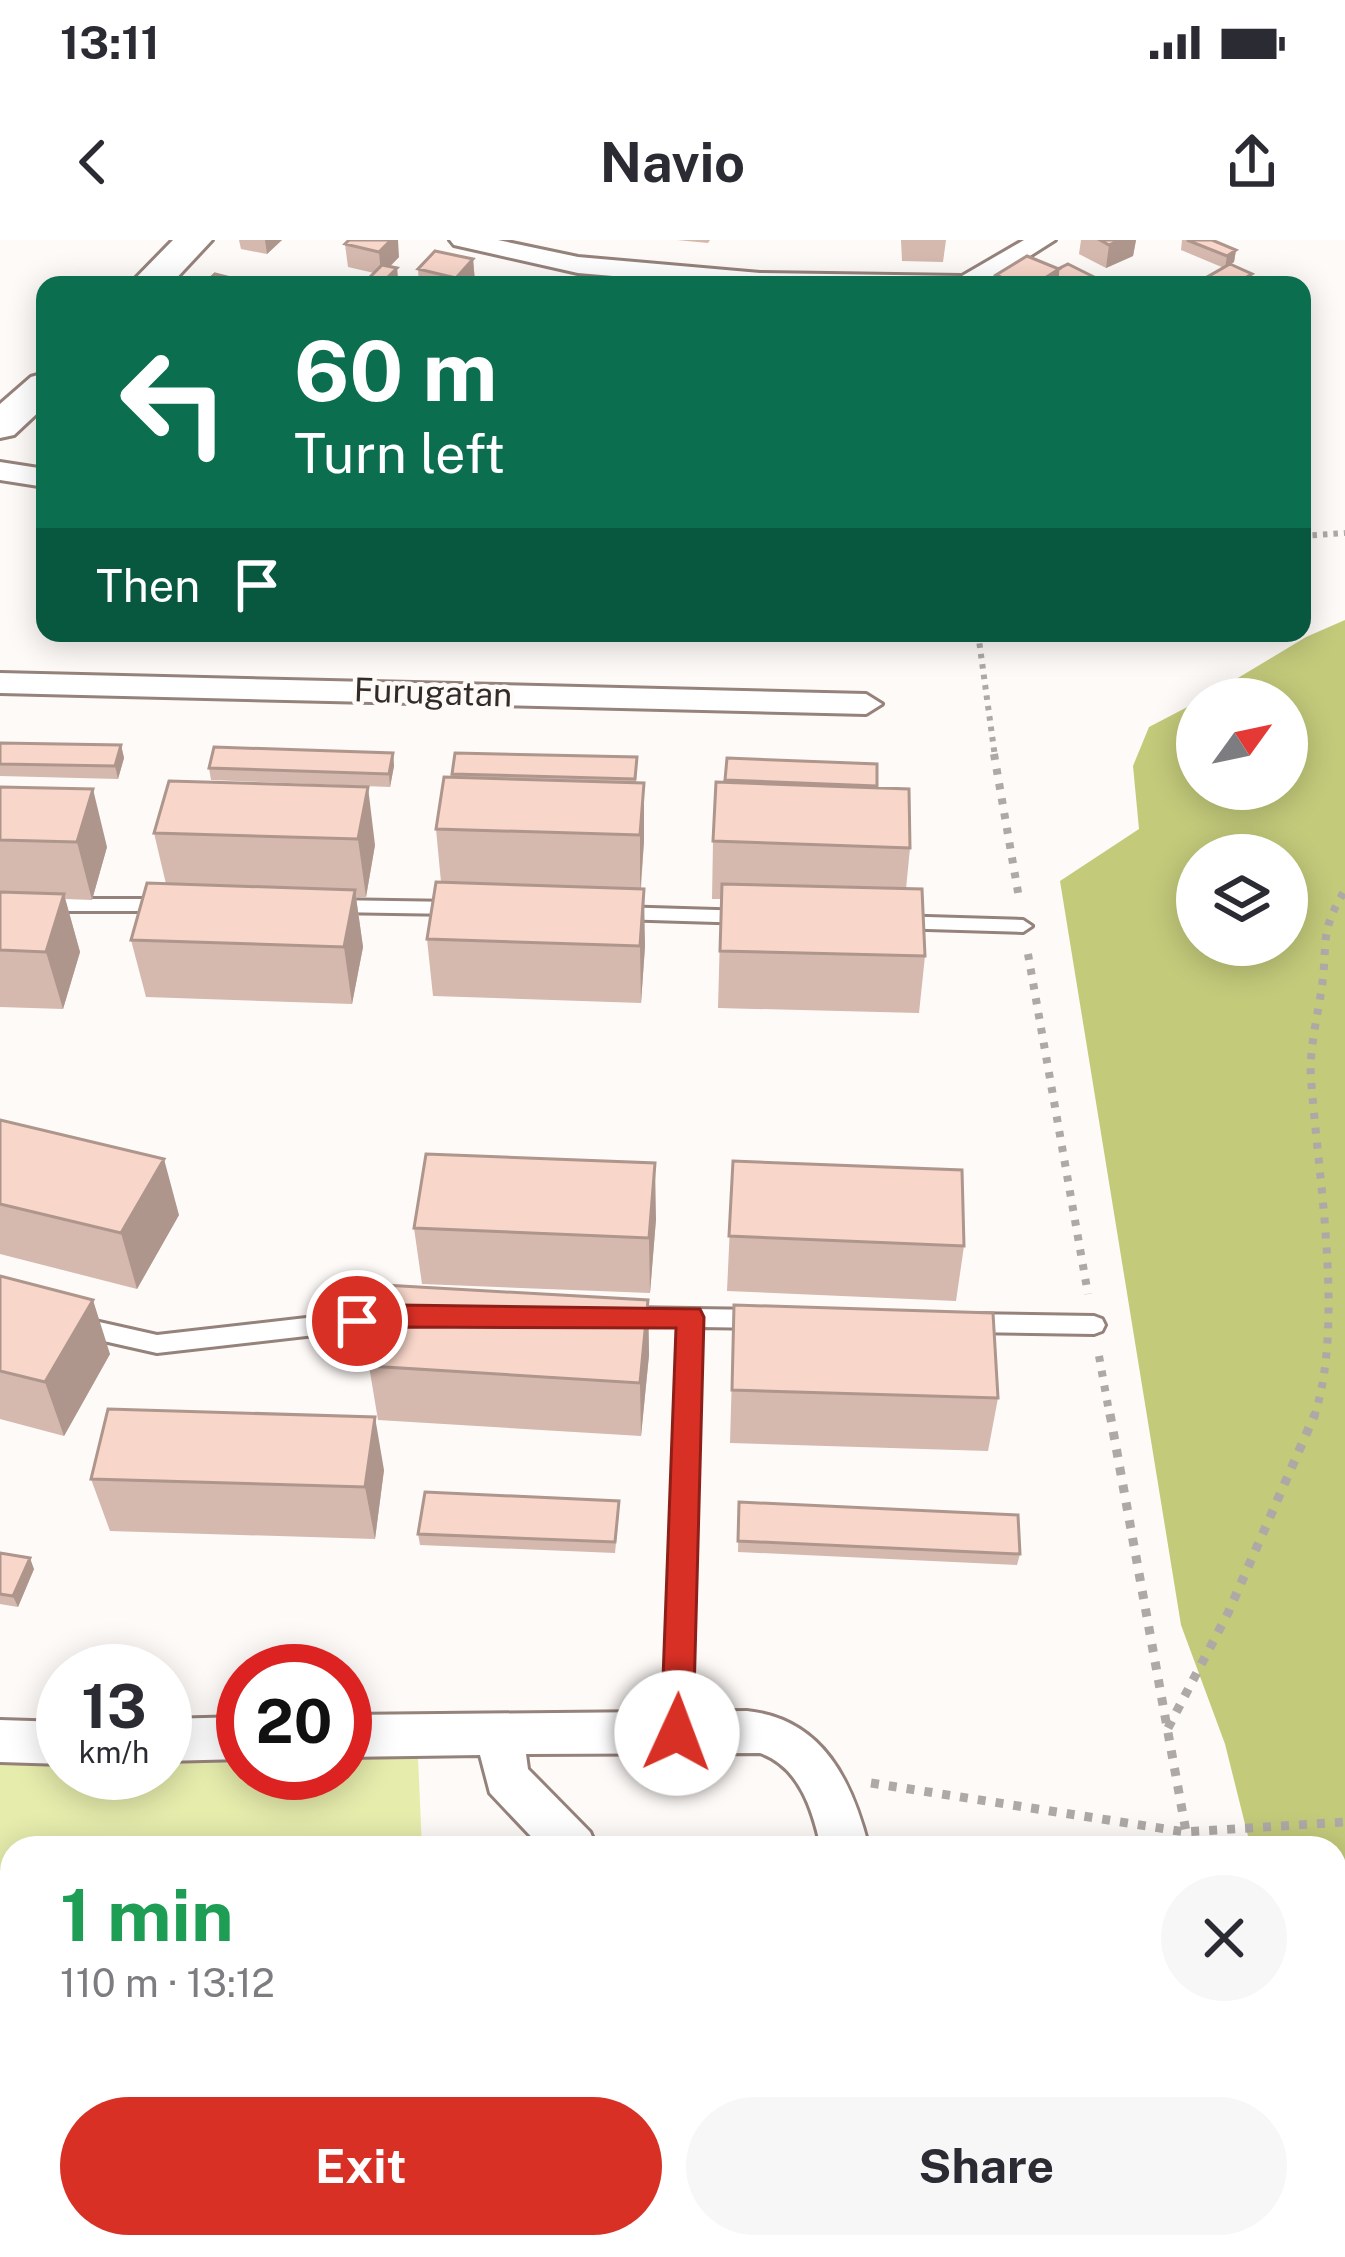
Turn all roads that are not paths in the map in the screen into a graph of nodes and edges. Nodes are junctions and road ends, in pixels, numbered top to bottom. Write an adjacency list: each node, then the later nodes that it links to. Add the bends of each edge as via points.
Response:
1 (194, 240): 6 (main road)
2 (463, 240): 5 (street)
3 (602, 240): 5 (street)
4 (1042, 240): 8 (street)
5 (578, 265): 7 (street)
6 (157, 276)
7 (703, 276)
8 (981, 276)
9 (36, 393): 10 (main road)
10 (0, 426)
11 (0, 471): 12 (street)
12 (36, 477)
13 (0, 683): 14 (street, Furugatan)
14 (866, 704)
15 (0, 904): 16 (lane)
16 (191, 905)
17 (310, 906): 18 (lane)
18 (477, 908)
19 (596, 912): 20 (lane)
20 (761, 918)
21 (880, 921): 22 (lane)
22 (1023, 926)
23 (419, 1316): 26 (lane, via 158,1345)
24 (600, 1317): 25 (lane)
25 (690, 1317): 27 (lane); 31 (lane)
26 (45, 1318)
27 (785, 1319)
28 (951, 1322): 29 (lane)
29 (1094, 1325)
30 (500, 1732): 31 (street); 32 (street); 35 (street, via 506,1778)
31 (677, 1733): 36 (street, via 781,1738 820,1777)
32 (372, 1735)
33 (0, 1741): 34 (street)
34 (36, 1742)
35 (562, 1836)
36 (842, 1836)

